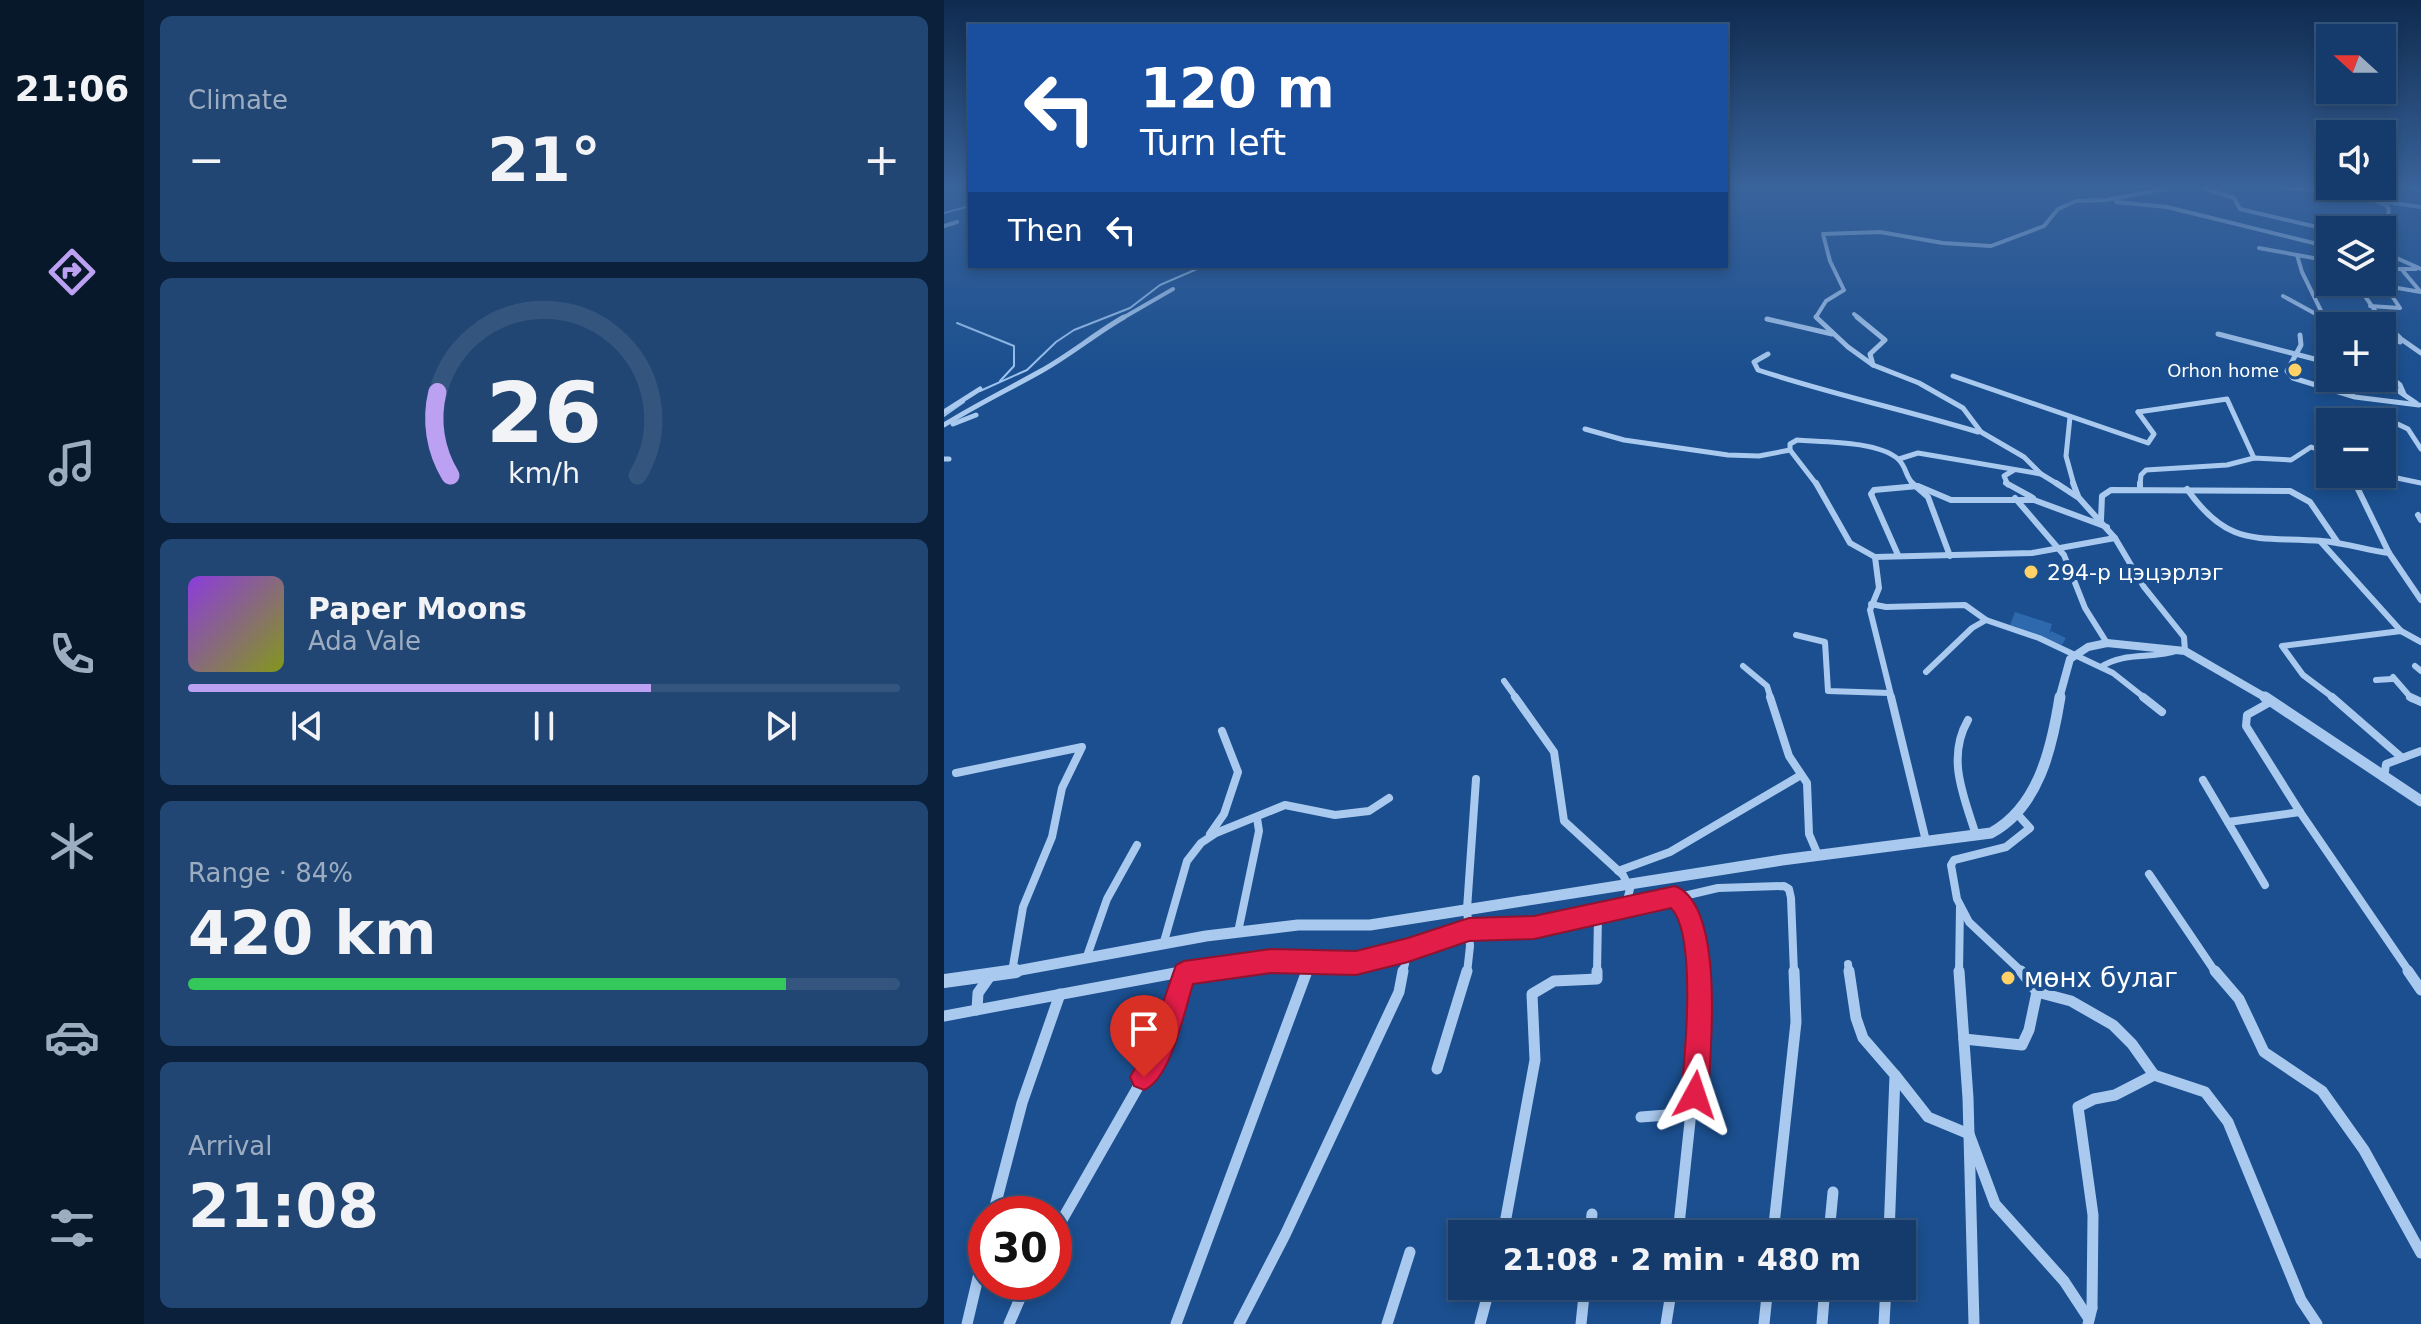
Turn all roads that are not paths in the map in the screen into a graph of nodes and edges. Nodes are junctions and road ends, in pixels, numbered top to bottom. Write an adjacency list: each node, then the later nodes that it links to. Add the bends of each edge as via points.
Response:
1 (1827, 250): 23 (street, via 1844,290 1826,301 1816,317)
2 (2269, 250): 3 (street)
3 (2297, 255): 4 (street); 18 (street, via 2298,268)
4 (2316, 258)
5 (2396, 258): 6 (street)
6 (2410, 266): 7 (street); 10 (street)
7 (2396, 268)
8 (2396, 268): 9 (street)
9 (2402, 269): 10 (street); 13 (street)
10 (2421, 270)
11 (2396, 286): 13 (street)
12 (1173, 289): 42 (street)
13 (2420, 291)
14 (2283, 296): 20 (street)
15 (2364, 296): 17 (street)
16 (2392, 296): 17 (street, via 2400,308)
17 (2370, 306): 26 (street)
18 (2324, 312)
19 (1854, 314): 31 (street, via 1885,340 1870,354)
20 (2316, 314)
21 (1767, 319): 23 (street)
22 (2218, 334): 29 (street)
23 (1835, 335): 31 (street)
24 (2300, 335): 29 (street)
25 (2396, 341): 26 (street)
26 (2402, 343): 27 (street)
27 (2421, 353)
28 (1768, 354): 44 (street, via 1754,362 1758,370)
29 (2295, 354): 30 (street); 37 (street, via 2287,371 2293,378 2355,397)
30 (2316, 359)
31 (1873, 365): 44 (street, via 1952,400)
32 (1953, 376): 40 (street)
33 (2396, 382): 36 (street)
34 (980, 389): 38 (street)
35 (2396, 392): 36 (street)
36 (2405, 396): 37 (street)
37 (2420, 406)
38 (944, 412)
39 (976, 415): 42 (street)
40 (2070, 417): 48 (street, via 2148,443 2154,434 2138,412 2227,399); 59 (street, via 2065,462)
41 (2396, 423): 46 (street, via 2408,429)
42 (944, 426)
43 (1585, 429): 47 (street, via 1627,442 1713,455)
44 (1981, 432): 51 (street, via 2024,457)
45 (2316, 449): 48 (street, via 2291,460)
46 (2421, 449)
47 (1790, 450): 49 (street, via 1797,440 1850,444); 70 (street, via 1850,543)
48 (2254, 458): 55 (street, via 2146,470)
49 (1899, 459): 50 (street, via 1918,453); 54 (street, via 1907,479)
50 (2015, 469): 51 (street); 60 (street, via 2004,476 2006,484)
51 (2041, 474): 59 (street)
52 (2396, 478): 53 (street)
53 (2421, 483)
54 (1918, 486): 58 (street, via 1951,500); 68 (street, via 1871,494); 69 (street, via 1928,497)
55 (2140, 488): 57 (street); 61 (street, via 2104,493)
56 (2357, 488): 67 (street)
57 (2187, 489): 64 (street, via 2206,517 2230,534); 65 (street, via 2299,493)
58 (2015, 498): 60 (street); 66 (street)
59 (2079, 498): 61 (street)
60 (2034, 500): 62 (street)
61 (2101, 520): 62 (street)
62 (2107, 527): 63 (street)
63 (2115, 538): 66 (street); 78 (street, via 2144,587 2184,637)
64 (2320, 541): 65 (street); 74 (street)
65 (2338, 543): 67 (street)
66 (2057, 550): 69 (street); 77 (street)
67 (2389, 553): 71 (street)
68 (1898, 555): 69 (street); 70 (street)
69 (1950, 556)
70 (1875, 557): 72 (street, via 1879,588)
71 (2421, 600)
72 (1871, 604): 73 (street, via 1965,605); 85 (street)
73 (1986, 620): 79 (street); 82 (street)
74 (2401, 631): 76 (street); 92 (street, via 2282,646 2303,675)
75 (1796, 635): 85 (street, via 1825,642 1828,691)
76 (2421, 642)
77 (2107, 643): 78 (street); 79 (street)
78 (2182, 650): 81 (street, via 2125,657); 86 (street)
79 (2075, 654): 81 (street); 101 (street, via 2067,665 2049,748)
80 (1743, 666): 94 (street, via 1767,686 1789,756)
81 (2101, 667): 88 (street)
82 (1926, 672)
83 (2376, 680): 87 (street, via 2392,678)
84 (1504, 681): 109 (street, via 1554,752 1564,821)
85 (1889, 693): 106 (street)
86 (2272, 701): 95 (street); 100 (street, via 2247,715 2246,726)
87 (2421, 702)
88 (2162, 712)
89 (1968, 720): 104 (street, via 1955,744)
90 (1222, 731): 105 (street, via 1238,772 1224,814)
91 (2421, 751): 92 (street)
92 (2401, 757): 95 (street, via 2386,764)
93 (956, 773): 125 (street, via 1082,747 1062,788 1052,837 1023,907)
94 (1801, 775): 108 (street, via 1807,783 1809,834); 109 (street, via 1670,852)
95 (2384, 778): 99 (street)
96 (1476, 779): 116 (street)
97 (2203, 780): 103 (street)
98 (1389, 798): 102 (street, via 1369,811 1335,815 1285,805)
99 (2421, 801)
100 (2300, 812): 103 (street); 129 (street)
101 (2019, 816): 104 (street, via 2000,830); 115 (street, via 2030,828 2006,847 1954,860)
102 (1257, 818): 105 (street); 119 (street, via 1259,831)
103 (2228, 822): 112 (street)
104 (1976, 835): 106 (street)
105 (1206, 840): 120 (street, via 1187,861)
106 (1926, 841): 108 (street)
107 (1137, 845): 122 (street, via 1107,899)
108 (1818, 855): 111 (street)
109 (1618, 871): 111 (street)
110 (2149, 874): 152 (street, via 2204,959 2239,999 2264,1052 2322,1091 2364,1150)
111 (1629, 884): 114 (street, via 1631,897); 116 (street)
112 (2265, 885)
113 (1675, 896): 114 (street); 138 (street, via 1688,908 1695,942 1701,1018); 148 (street, via 1718,888 1789,889 1796,1022)
114 (1625, 907): 117 (street)
115 (1960, 907): 130 (street, via 1982,939 2027,973); 134 (street)
116 (1467, 909): 118 (street); 119 (street, via 1370,925)
117 (1598, 916): 118 (street, via 1534,927); 145 (street, via 1597,979 1548,980 1532,994 1535,1060)
118 (1469, 930): 121 (street); 135 (street, via 1465,985)
119 (1238, 932): 120 (street)
120 (1163, 945): 122 (street)
121 (1408, 950): 123 (street, via 1356,963); 164 (street, via 1399,992)
122 (1086, 959): 125 (street)
123 (1310, 962): 126 (street, via 1271,961); 163 (street)
124 (1848, 964): 136 (street, via 1867,1045)
125 (1012, 972): 127 (street)
126 (1184, 973): 131 (street); 143 (street, via 1158,1052)
127 (990, 976): 128 (street); 132 (street, via 978,993)
128 (944, 981)
129 (2421, 990)
130 (2037, 992): 134 (street, via 2022,1045); 137 (street, via 2071,1001 2113,1025)
131 (1060, 994): 132 (street); 142 (street, via 1022,1103)
132 (977, 1010): 133 (street)
133 (944, 1016)
134 (1964, 1039): 140 (street)
135 (1437, 1069)
136 (1895, 1075): 140 (street, via 1928,1117); 150 (street)
137 (2154, 1075): 173 (street, bridge, via 2078,1107 2093,1215); 174 (street, via 2205,1092 2228,1122 2301,1300)
138 (1693, 1113): 139 (street); 147 (street)
139 (1641, 1117)
140 (1969, 1134): 172 (street); 173 (street, via 1995,1204 2064,1281)
141 (1833, 1192): 149 (street)
142 (998, 1196)
143 (1072, 1202)
144 (1592, 1214): 146 (street)
145 (1506, 1220)
146 (1591, 1220)
147 (1680, 1220)
148 (1775, 1220)
149 (1830, 1220)
150 (1890, 1220)
151 (1410, 1252): 165 (street)
152 (2421, 1253)
153 (973, 1300): 161 (street)
154 (1019, 1300): 162 (street)
155 (1486, 1300): 166 (street)
156 (1584, 1300): 167 (street)
157 (1670, 1300): 168 (street)
158 (1767, 1300): 169 (street)
159 (1824, 1300): 170 (street)
160 (1885, 1300): 171 (street)
161 (967, 1324)
162 (1009, 1324)
163 (1176, 1324)
164 (1239, 1324)
165 (1387, 1324)
166 (1480, 1324)
167 (1581, 1324)
168 (1666, 1324)
169 (1764, 1324)
170 (1822, 1324)
171 (1884, 1324)
172 (1974, 1324)
173 (2090, 1324)
174 (2317, 1324)

